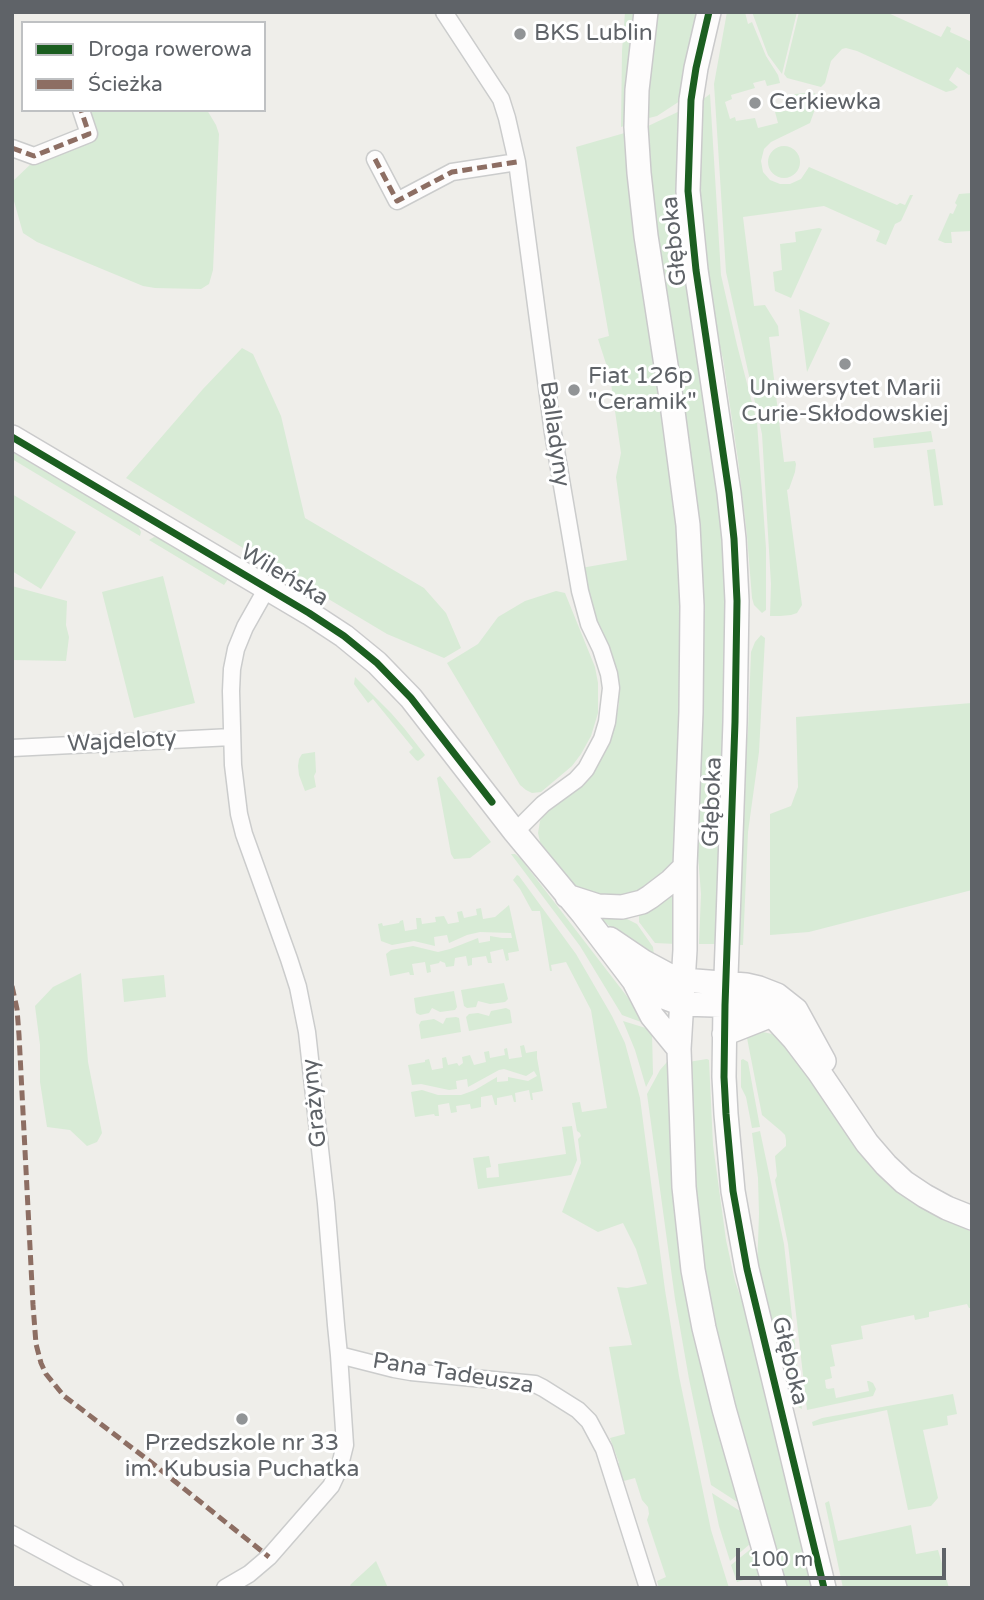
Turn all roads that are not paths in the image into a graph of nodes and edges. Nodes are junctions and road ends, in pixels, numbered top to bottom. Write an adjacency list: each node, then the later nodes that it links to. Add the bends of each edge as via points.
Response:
1 (444, 12): 7 (street, Balladyny, via 500,99)
2 (646, 12): 13 (street, Głęboka, via 637,90 639,173 690,561)
3 (709, 12): 18 (street, Głęboka, via 691,100 688,191 726,470 737,601)
4 (82, 112): 5 (street, via 89,134 34,156)
5 (12, 148)
6 (375, 159): 7 (street, via 397,201 452,172)
7 (517, 162): 12 (street, Balladyny, via 553,433 580,591 611,688 602,740 586,769)
8 (12, 437): 9 (street, Wileńska)
9 (267, 588): 10 (street, Grażyny, via 236,649 231,680); 12 (street, Wileńska, via 344,636 387,673)
10 (232, 737): 11 (street, Wajdeloty); 25 (street, Grażyny, via 244,834 298,987 307,1032)
11 (12, 748)
12 (515, 832): 14 (street, Wileńska)
13 (685, 866): 14 (street, via 642,902 598,906); 16 (street, Głęboka)
14 (567, 896): 15 (street, Wileńska)
15 (583, 914): 16 (street, Wileńska, via 644,962); 17 (street, Wileńska)
16 (683, 980): 18 (street, Wileńska); 19 (street, Głęboka)
17 (634, 981): 19 (street, Wileńska); 22 (street, Wileńska, via 652,1016)
18 (726, 994): 19 (street); 20 (street); 21 (street, Głęboka); 23 (street, via 746,985 769,991 796,1010)
19 (681, 1004): 22 (street, Głęboka)
20 (772, 1015): 21 (street); 23 (street)
21 (724, 1034): 31 (street, Głęboka, via 726,1114 742,1244)
22 (679, 1049): 30 (street, Głęboka, via 683,1175 695,1281 713,1368)
23 (846, 1112): 24 (street, via 895,1175 936,1203)
24 (972, 1218)
25 (340, 1355): 28 (street, Grażyny, via 345,1445 340,1469 331,1486 269,1557); 29 (street, Pana Tadeusza, via 411,1372 535,1384 578,1410 604,1449)
26 (12, 1534): 27 (street)
27 (115, 1588)
28 (225, 1588)
29 (648, 1588)
30 (775, 1588)
31 (824, 1588)

